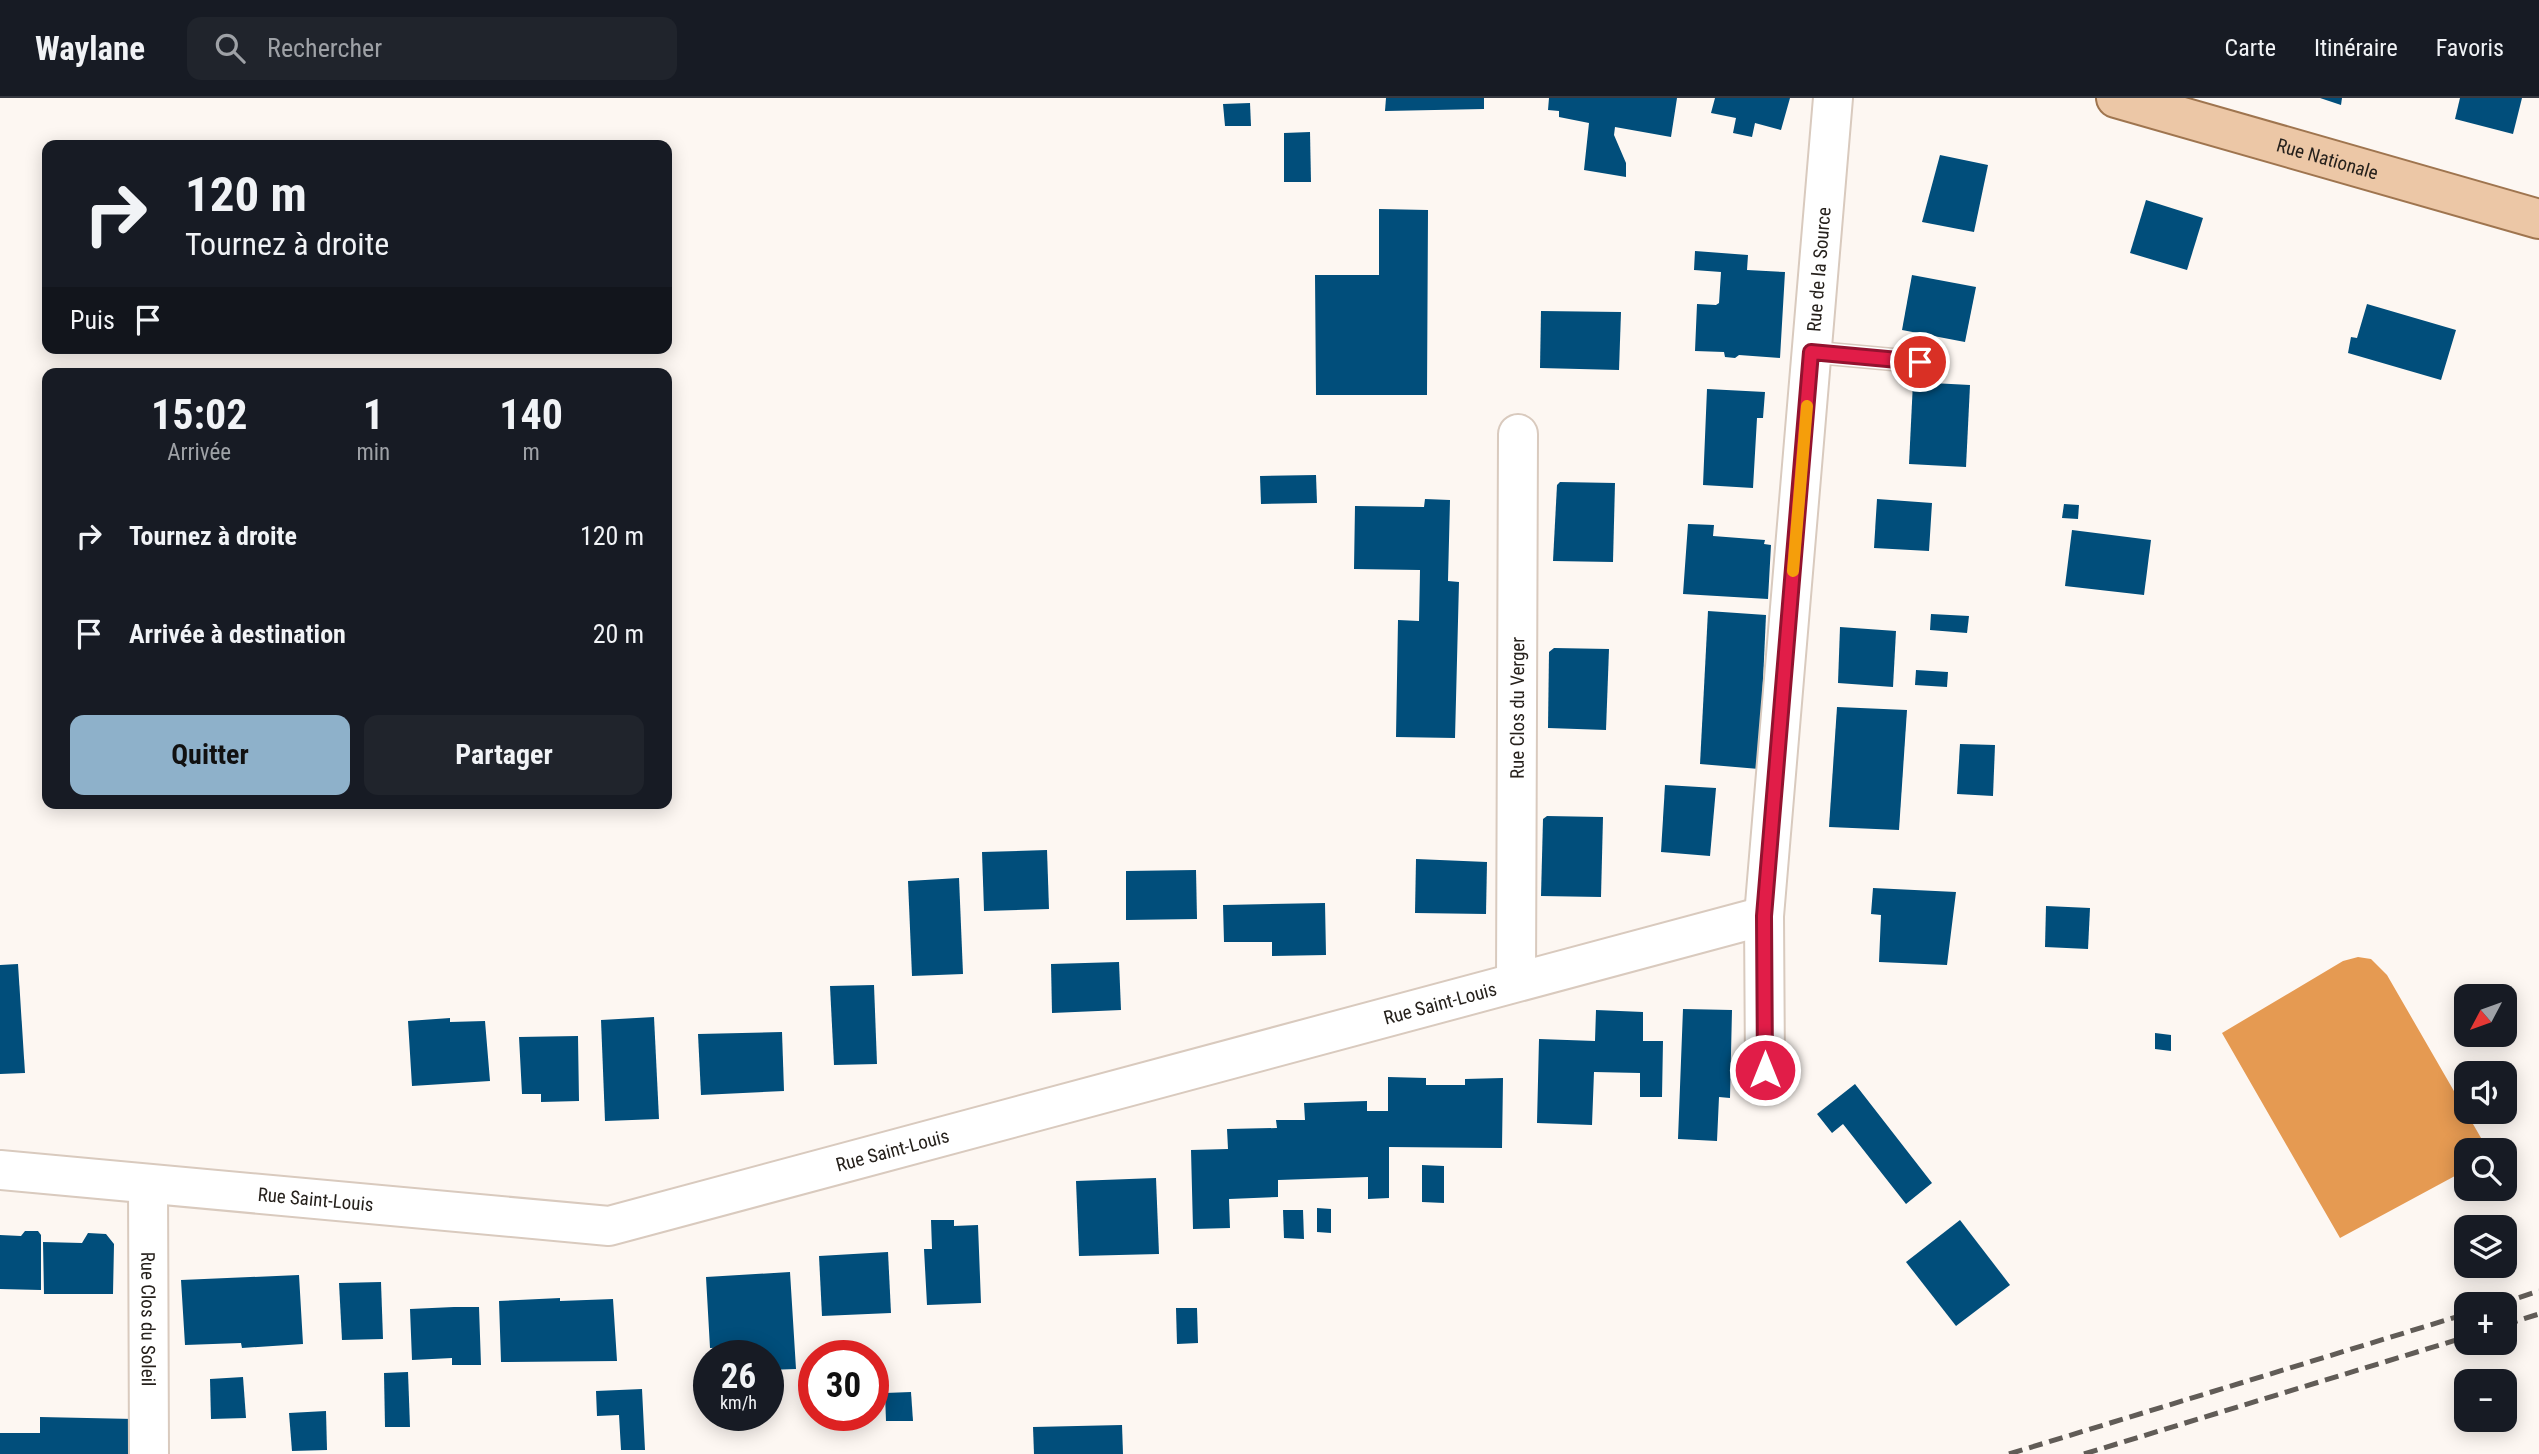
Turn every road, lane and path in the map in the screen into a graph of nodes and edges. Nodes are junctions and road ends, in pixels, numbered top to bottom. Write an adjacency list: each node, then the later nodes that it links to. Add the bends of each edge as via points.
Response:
1 (1833, 98): 4 (street, Rue de la Source)
2 (2116, 98): 3 (main road, Rue Nationale)
3 (2539, 219)
4 (1811, 352): 5 (lane); 7 (street, Rue de la Source)
5 (1920, 362)
6 (1518, 434): 8 (street, Rue Clos du Verger)
7 (1764, 916): 8 (street, Rue Saint-Louis); 9 (street, Rue de la Source)
8 (1516, 981): 11 (street, Rue Saint-Louis, via 609,1226)
9 (1765, 1070)
10 (0, 1170): 11 (street, Rue Saint-Louis)
11 (148, 1184): 12 (street, Rue Clos du Soleil)
12 (149, 1454)

